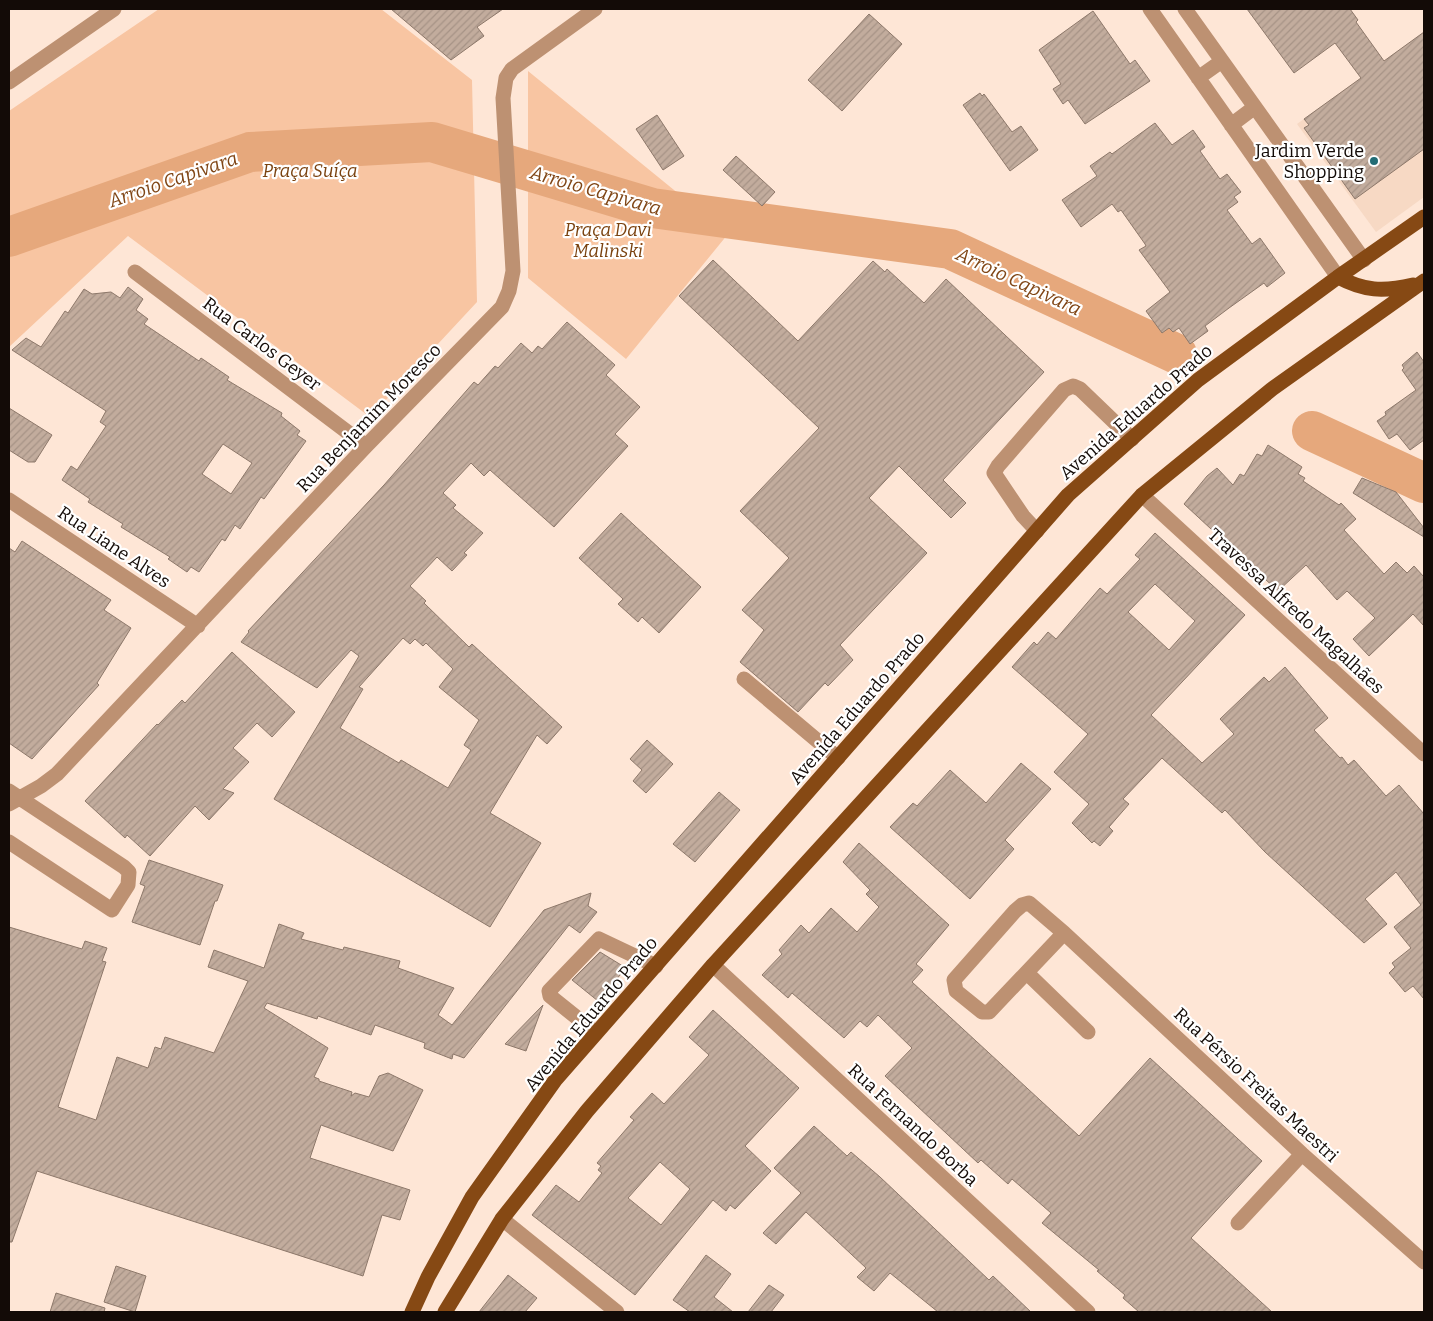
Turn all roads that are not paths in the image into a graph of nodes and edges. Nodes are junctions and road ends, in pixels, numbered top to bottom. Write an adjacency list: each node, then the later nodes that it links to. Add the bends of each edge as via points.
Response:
1 (595, 9): 16 (street, Rua Benjamim Moresco, via 521,61 506,78 504,98 513,272 502,308)
2 (1150, 9): 6 (street)
3 (1185, 9): 5 (street)
4 (108, 10): 7 (street)
5 (1222, 61): 6 (street); 8 (street)
6 (1198, 78): 9 (street)
7 (9, 82)
8 (1255, 107): 9 (street); 11 (street)
9 (1231, 124): 13 (street)
10 (1424, 217): 11 (main road, Avenida Eduardo Prado)
11 (1364, 260): 13 (main road, Avenida Eduardo Prado)
12 (135, 272): 16 (street, Rua Carlos Geyer)
13 (1338, 277): 14 (main road, via 1356,287 1375,290 1392,290); 15 (main road, Avenida Eduardo Prado, via 1198,380)
14 (1423, 282): 17 (main road, via 1272,390)
15 (1132, 439): 19 (main road, Avenida Eduardo Prado, via 1068,495); 19 (street, via 1080,389 1072,386 1064,390 994,473)
16 (366, 446): 20 (street, Rua Benjamim Moresco)
17 (1142, 495): 22 (street, Travessa Alfredo Magalhães); 27 (main road)
18 (9, 500): 20 (street, Rua Liane Alves)
19 (1037, 531): 23 (main road, Avenida Eduardo Prado)
20 (198, 626): 24 (street, Rua Benjamim Moresco, via 57,774 41,786)
21 (744, 679): 23 (street)
22 (1424, 754)
23 (838, 758): 28 (main road, Avenida Eduardo Prado)
24 (12, 798): 25 (street, via 124,867 129,872 128,885 112,910)
25 (9, 842)
26 (1064, 933): 29 (street, Rua Pérsio Freitas Maestri); 29 (street, Rua Pérsio Freitas Maestri, via 1029,903 1022,905 954,980 953,987 982,1012 989,1012); 32 (street, Rua Pérsio Freitas Maestri)
27 (713, 965): 33 (main road, via 587,1111); 39 (street, Rua Fernando Borba)
28 (656, 966): 31 (main road, Avenida Eduardo Prado); 31 (street, via 599,939 549,990 550,996)
29 (1027, 973): 30 (street)
30 (1088, 1032)
31 (596, 1034): 36 (main road, Avenida Eduardo Prado, via 556,1079 472,1197)
32 (1302, 1154): 34 (street); 35 (street, Rua Pérsio Freitas Maestri)
33 (502, 1219): 37 (main road); 38 (street)
34 (1238, 1224)
35 (1424, 1262)
36 (412, 1312)
37 (445, 1312)
38 (617, 1312)
39 (1088, 1312)

